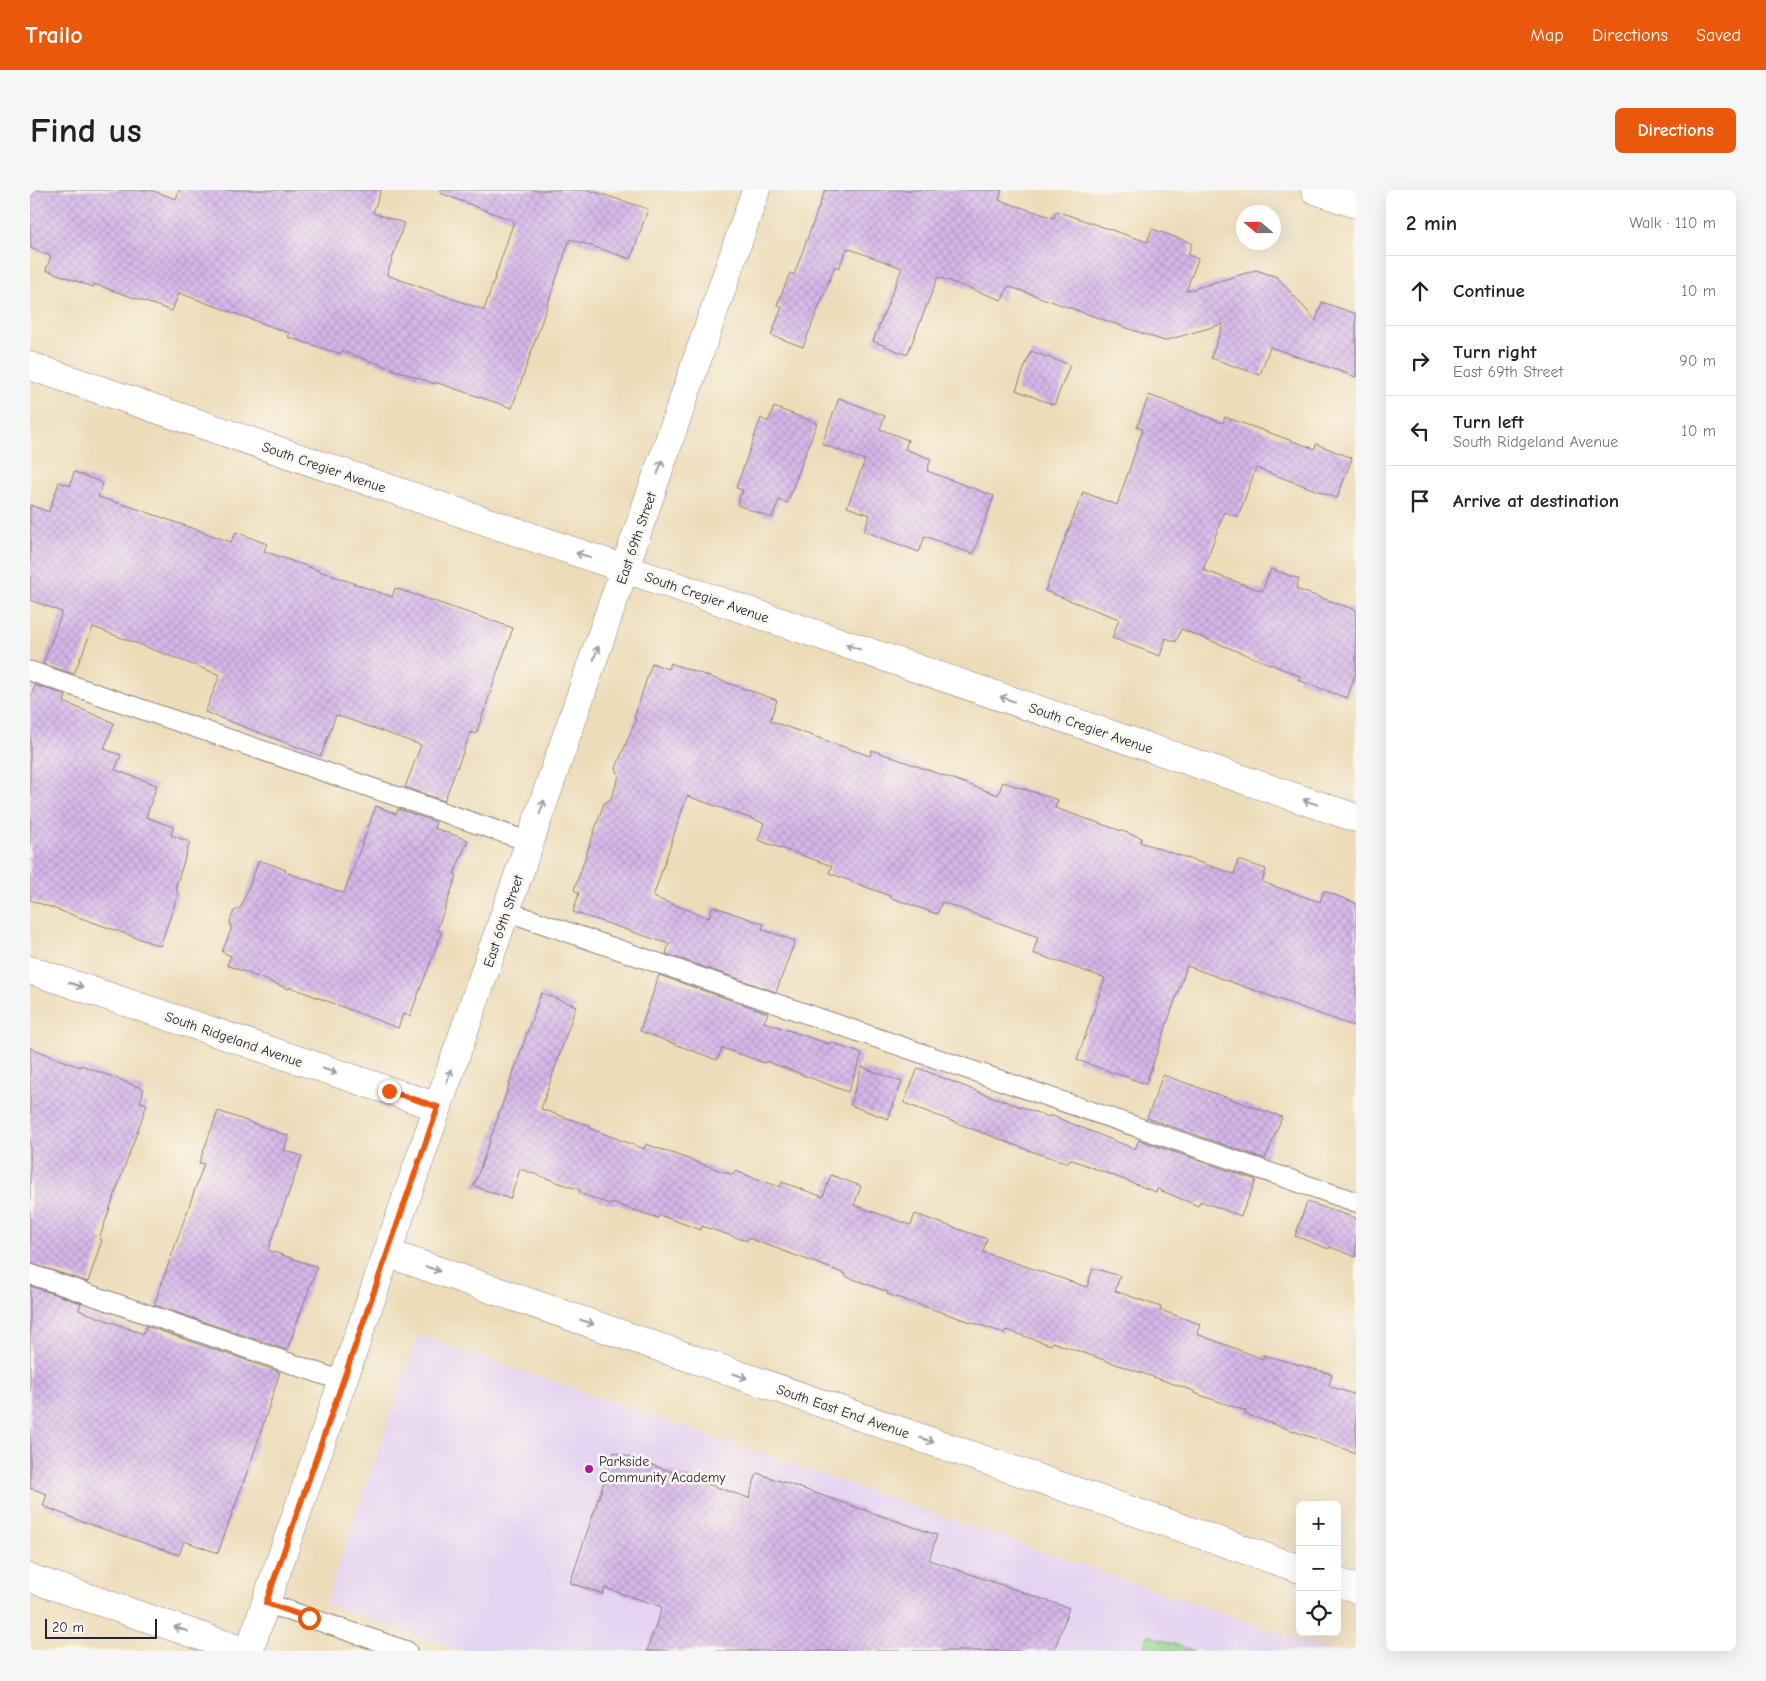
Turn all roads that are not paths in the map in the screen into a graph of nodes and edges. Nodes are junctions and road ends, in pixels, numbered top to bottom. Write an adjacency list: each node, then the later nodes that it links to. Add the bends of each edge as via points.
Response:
1 (756, 190): 5 (street, East 69th Street, one-way to 1)
2 (1315, 190): 3 (street)
3 (1356, 204)
4 (30, 366): 5 (street, South Cregier Avenue, one-way to 4)
5 (625, 569): 7 (street, South Cregier Avenue, one-way to 5); 8 (street, East 69th Street, one-way to 5)
6 (30, 671): 8 (lane)
7 (1356, 818)
8 (530, 842): 9 (street, East 69th Street)
9 (506, 911): 11 (street, East 69th Street, one-way to 9); 12 (lane)
10 (30, 970): 11 (street, South Ridgeland Avenue, one-way to 11)
11 (438, 1107): 13 (street, East 69th Street)
12 (1356, 1202)
13 (387, 1253): 15 (street, East 69th Street); 16 (street, South East End Avenue, one-way to 16)
14 (30, 1274): 15 (lane)
15 (342, 1381): 20 (street, East 69th Street)
16 (1296, 1568)
17 (30, 1578): 21 (street, one-way to 17)
18 (1341, 1583): 19 (street)
19 (1356, 1589)
20 (266, 1603): 22 (street, East 69th Street); 23 (lane)
21 (244, 1651)
22 (249, 1651)
23 (407, 1651)

